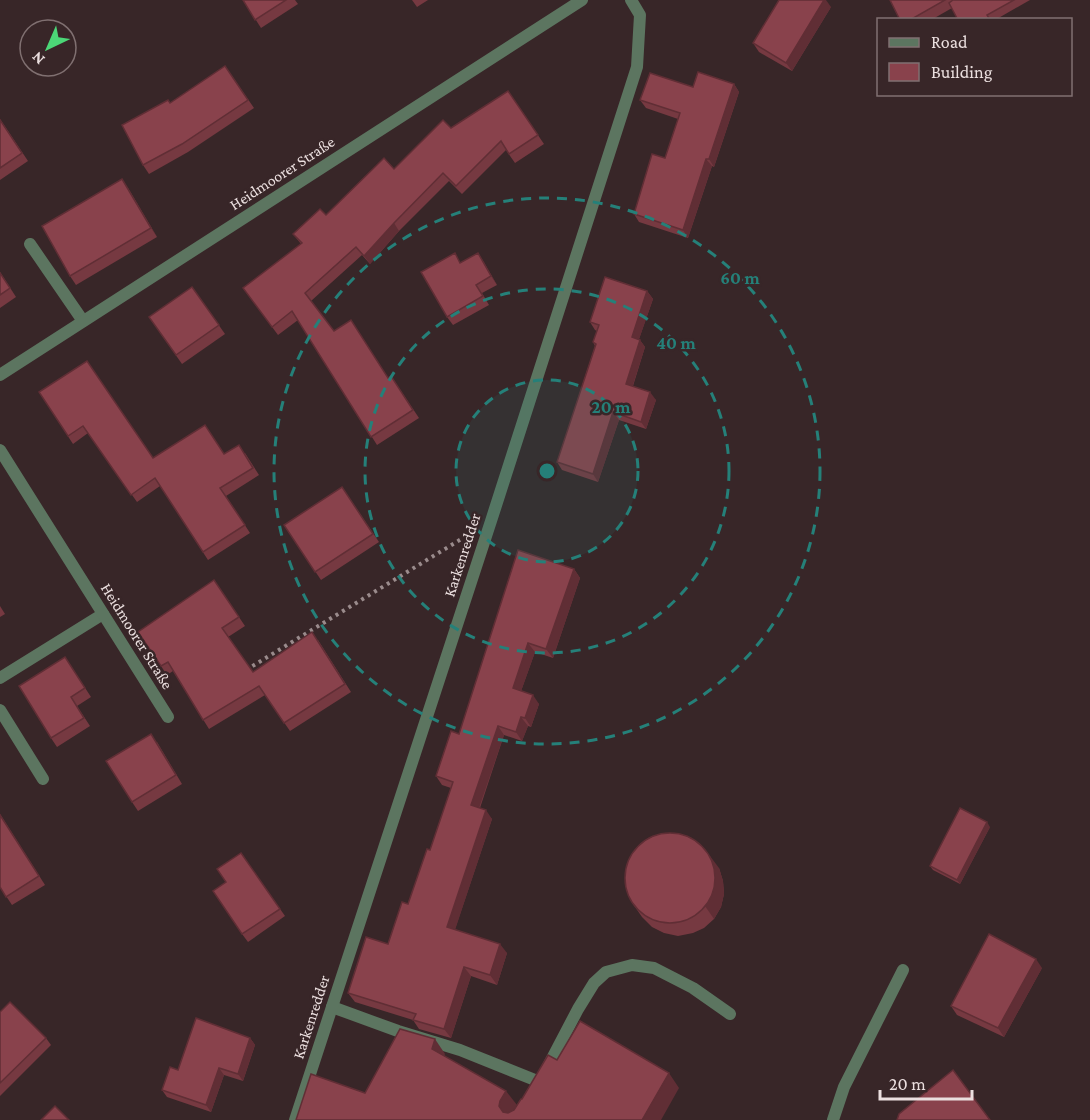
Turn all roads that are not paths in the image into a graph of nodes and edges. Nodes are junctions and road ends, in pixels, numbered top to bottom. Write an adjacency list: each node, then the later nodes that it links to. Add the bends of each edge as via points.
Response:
1 (582, 0): 4 (street, Heidmoorer Straße)
2 (630, 0): 13 (street, Karkenredder, via 640,15 637,67)
3 (30, 244): 4 (street)
4 (83, 321): 5 (street, Heidmoorer Straße)
5 (0, 375)
6 (0, 450): 7 (street, Heidmoorer Straße)
7 (103, 614): 8 (street); 10 (street, Heidmoorer Straße)
8 (0, 678)
9 (0, 710): 11 (street)
10 (168, 717)
11 (43, 779)
12 (903, 970): 16 (street, via 844,1087)
13 (332, 1007): 14 (street, via 468,1054 538,1086 578,1009 606,972 632,965 654,968 693,988); 15 (street, Karkenredder)
14 (730, 1014)
15 (295, 1120)
16 (833, 1120)

